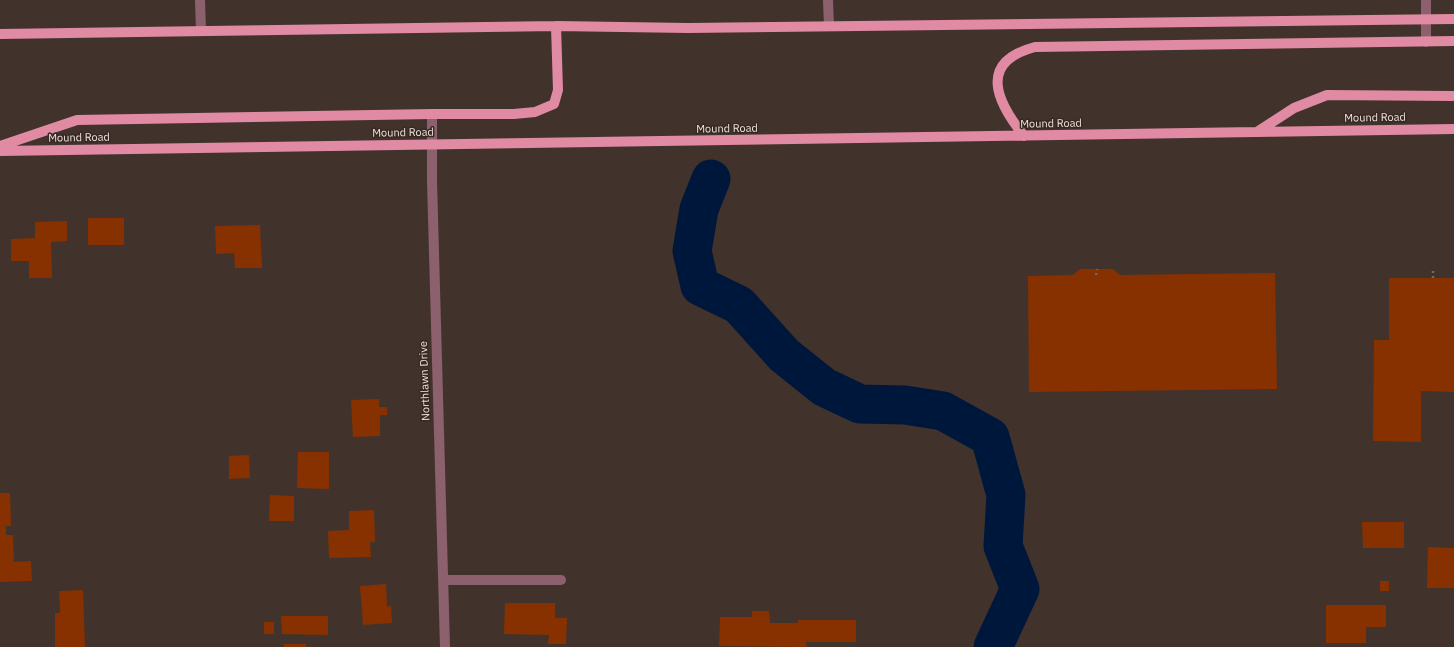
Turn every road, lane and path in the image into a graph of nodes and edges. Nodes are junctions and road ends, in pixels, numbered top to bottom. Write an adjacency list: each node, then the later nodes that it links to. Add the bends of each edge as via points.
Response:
1 (200, 0): 8 (street)
2 (828, 0): 7 (street)
3 (1426, 0): 5 (street)
4 (1454, 18): 5 (main road)
5 (1426, 19): 7 (main road); 11 (street)
6 (556, 26): 7 (main road); 8 (main road); 13 (main road, via 558,90 554,104 535,112 514,114)
7 (829, 26)
8 (201, 31): 9 (main road)
9 (0, 34)
10 (1454, 41): 11 (main road)
11 (1426, 42): 16 (main road, via 1036,48 1019,52 1003,63 997,82 1000,99 1008,116)
12 (1454, 96): 15 (main road, via 1327,95 1294,108)
13 (432, 114): 17 (street, Northlawn Drive); 18 (main road, via 76,120)
14 (1454, 129): 15 (main road, Mound Road)
15 (1257, 132): 16 (main road, Mound Road)
16 (1024, 136): 17 (main road, Mound Road)
17 (432, 144): 19 (main road, Mound Road); 24 (street, Northlawn Drive)
18 (0, 146)
19 (0, 151)
20 (1096, 269): 22 (path)
21 (1433, 271): 23 (path)
22 (1096, 275)
23 (1433, 278)
24 (443, 580): 25 (street); 26 (street, Northlawn Drive)
25 (561, 580)
26 (444, 647)

